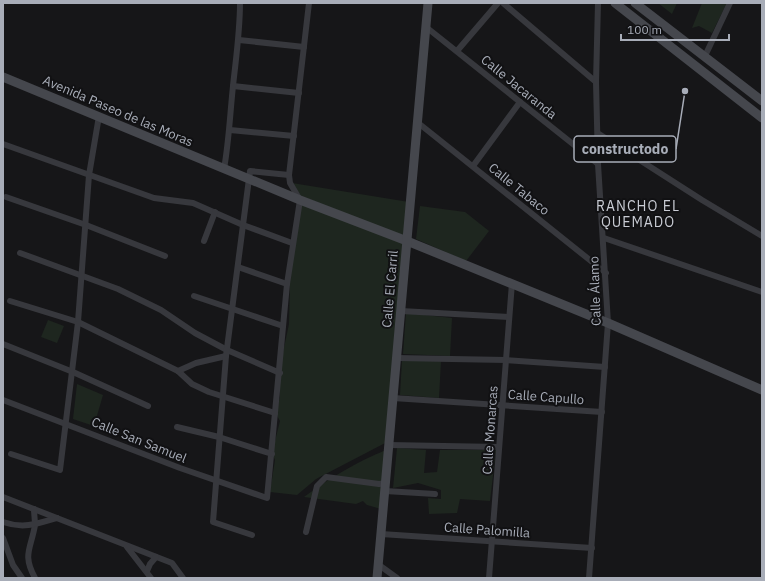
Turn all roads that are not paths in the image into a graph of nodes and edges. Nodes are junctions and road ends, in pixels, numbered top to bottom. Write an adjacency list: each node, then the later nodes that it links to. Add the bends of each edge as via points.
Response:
1 (240, 3): 11 (street)
2 (307, 3): 12 (street)
3 (428, 3): 10 (main road, Calle El Carril)
4 (498, 3): 13 (street)
5 (503, 3): 16 (street)
6 (598, 3): 16 (street, Calle Álamo)
7 (616, 3): 22 (main road)
8 (635, 3): 14 (main road)
9 (730, 3): 14 (street)
10 (426, 27): 13 (street, Calle Jacaranda); 23 (main road, Calle El Carril)
11 (239, 40): 12 (street); 17 (street)
12 (304, 47): 18 (street)
13 (457, 51): 20 (street, Calle Jacaranda)
14 (705, 56): 19 (main road)
15 (3, 76): 21 (main road, Avenida Paseo de las Moras)
16 (596, 82): 25 (street, Calle Álamo)
17 (233, 86): 18 (street); 24 (street)
18 (299, 93): 26 (street)
19 (762, 101)
20 (520, 102): 28 (street, Calle Jacaranda); 29 (street)
21 (98, 116): 30 (main road, Avenida Paseo de las Moras); 31 (street)
22 (762, 118)
23 (417, 122): 29 (street, Calle Tabaco); 42 (main road, Calle El Carril)
24 (230, 130): 26 (street); 30 (street)
25 (599, 134): 28 (street, Calle Álamo); 39 (street)
26 (294, 136): 32 (street)
27 (3, 144): 31 (street)
28 (598, 164): 40 (street, Calle Álamo)
29 (473, 166): 47 (street, Calle Tabaco)
30 (224, 169): 33 (main road, Avenida Paseo de las Moras)
31 (89, 175): 36 (street, via 154,198 193,203); 37 (street)
32 (289, 175): 33 (street, via 250,171); 35 (street, via 290,183)
33 (249, 179): 35 (main road, Avenida Paseo de las Moras); 38 (street)
34 (6, 197): 37 (street)
35 (300, 200): 42 (main road, Avenida Paseo de las Moras); 43 (street)
36 (215, 212): 38 (street); 41 (street)
37 (86, 225): 45 (street); 48 (street)
38 (243, 225): 43 (street); 46 (street)
39 (762, 236)
40 (604, 238): 47 (street, Calle Álamo); 51 (street)
41 (204, 241)
42 (407, 241): 49 (main road, Avenida Paseo de las Moras); 55 (main road, Calle El Carril)
43 (292, 243): 50 (street)
44 (20, 253): 48 (street)
45 (165, 256)
46 (238, 267): 50 (street); 54 (street)
47 (606, 273): 58 (street, Calle Álamo)
48 (82, 276): 57 (street); 61 (street, via 118,289 161,310)
49 (512, 283): 56 (street, Calle Monarcas); 58 (main road, Avenida Paseo de las Moras)
50 (287, 284): 59 (street)
51 (762, 292)
52 (194, 296): 54 (street)
53 (10, 301): 57 (street)
54 (232, 310): 59 (street); 61 (street)
55 (401, 311): 56 (street); 62 (main road, Calle El Carril)
56 (509, 316): 63 (street, Calle Monarcas)
57 (78, 322): 65 (street); 66 (street)
58 (608, 323): 64 (street, Calle Álamo); 68 (main road, Avenida Paseo de las Moras)
59 (283, 326): 67 (street)
60 (3, 344): 66 (street)
61 (226, 353): 65 (street); 67 (street); 69 (street)
62 (397, 358): 63 (street); 70 (main road, Calle El Carril)
63 (506, 360): 64 (street); 72 (street, Calle Monarcas)
64 (605, 367): 74 (street, Calle Álamo)
65 (178, 371): 69 (street, via 192,384)
66 (73, 372): 73 (street); 76 (street)
67 (280, 372): 75 (street)
68 (762, 390)
69 (224, 398): 75 (street); 78 (street)
70 (393, 398): 72 (street, Calle Capullo); 79 (main road, Calle El Carril)
71 (3, 400): 76 (street, Calle San Samuel)
72 (503, 405): 74 (street, Calle Capullo); 80 (street, Calle Monarcas)
73 (148, 406)
74 (602, 412): 97 (street, Calle Álamo)
75 (275, 413): 82 (street)
76 (67, 424): 81 (street, via 60,470); 83 (street, Calle San Samuel)
77 (177, 427): 78 (street)
78 (219, 438): 82 (street); 83 (street)
79 (389, 444): 80 (street); 84 (main road, Calle El Carril)
80 (499, 447): 95 (street, Calle Monarcas)
81 (11, 454)
82 (272, 454): 83 (street, Calle San Samuel, via 267,498)
83 (216, 481): 93 (street, via 213,522)
84 (385, 487): 85 (street); 91 (street, via 326,477 317,486); 92 (main road, Calle El Carril)
85 (435, 494)
86 (3, 497): 87 (street)
87 (34, 509): 88 (street); 90 (street)
88 (57, 518): 90 (street); 96 (street)
89 (3, 522): 90 (street, via 15,526)
90 (35, 524): 102 (street, via 27,553)
91 (306, 532)
92 (381, 534): 95 (street, Calle Palomilla); 99 (main road, Calle El Carril)
93 (252, 535)
94 (3, 538): 101 (street, via 13,565)
95 (492, 542): 97 (street, Calle Palomilla); 107 (street, Calle Monarcas)
96 (126, 546): 98 (street); 100 (street)
97 (592, 548): 108 (street, Calle Álamo)
98 (156, 557): 100 (street); 104 (street, via 172,563)
99 (378, 565): 105 (main road, Calle El Carril); 106 (street)
100 (147, 571): 103 (street)
101 (22, 578)
102 (35, 578)
103 (152, 578)
104 (183, 578)
105 (377, 578)
106 (397, 578)
107 (489, 578)
108 (589, 578)

